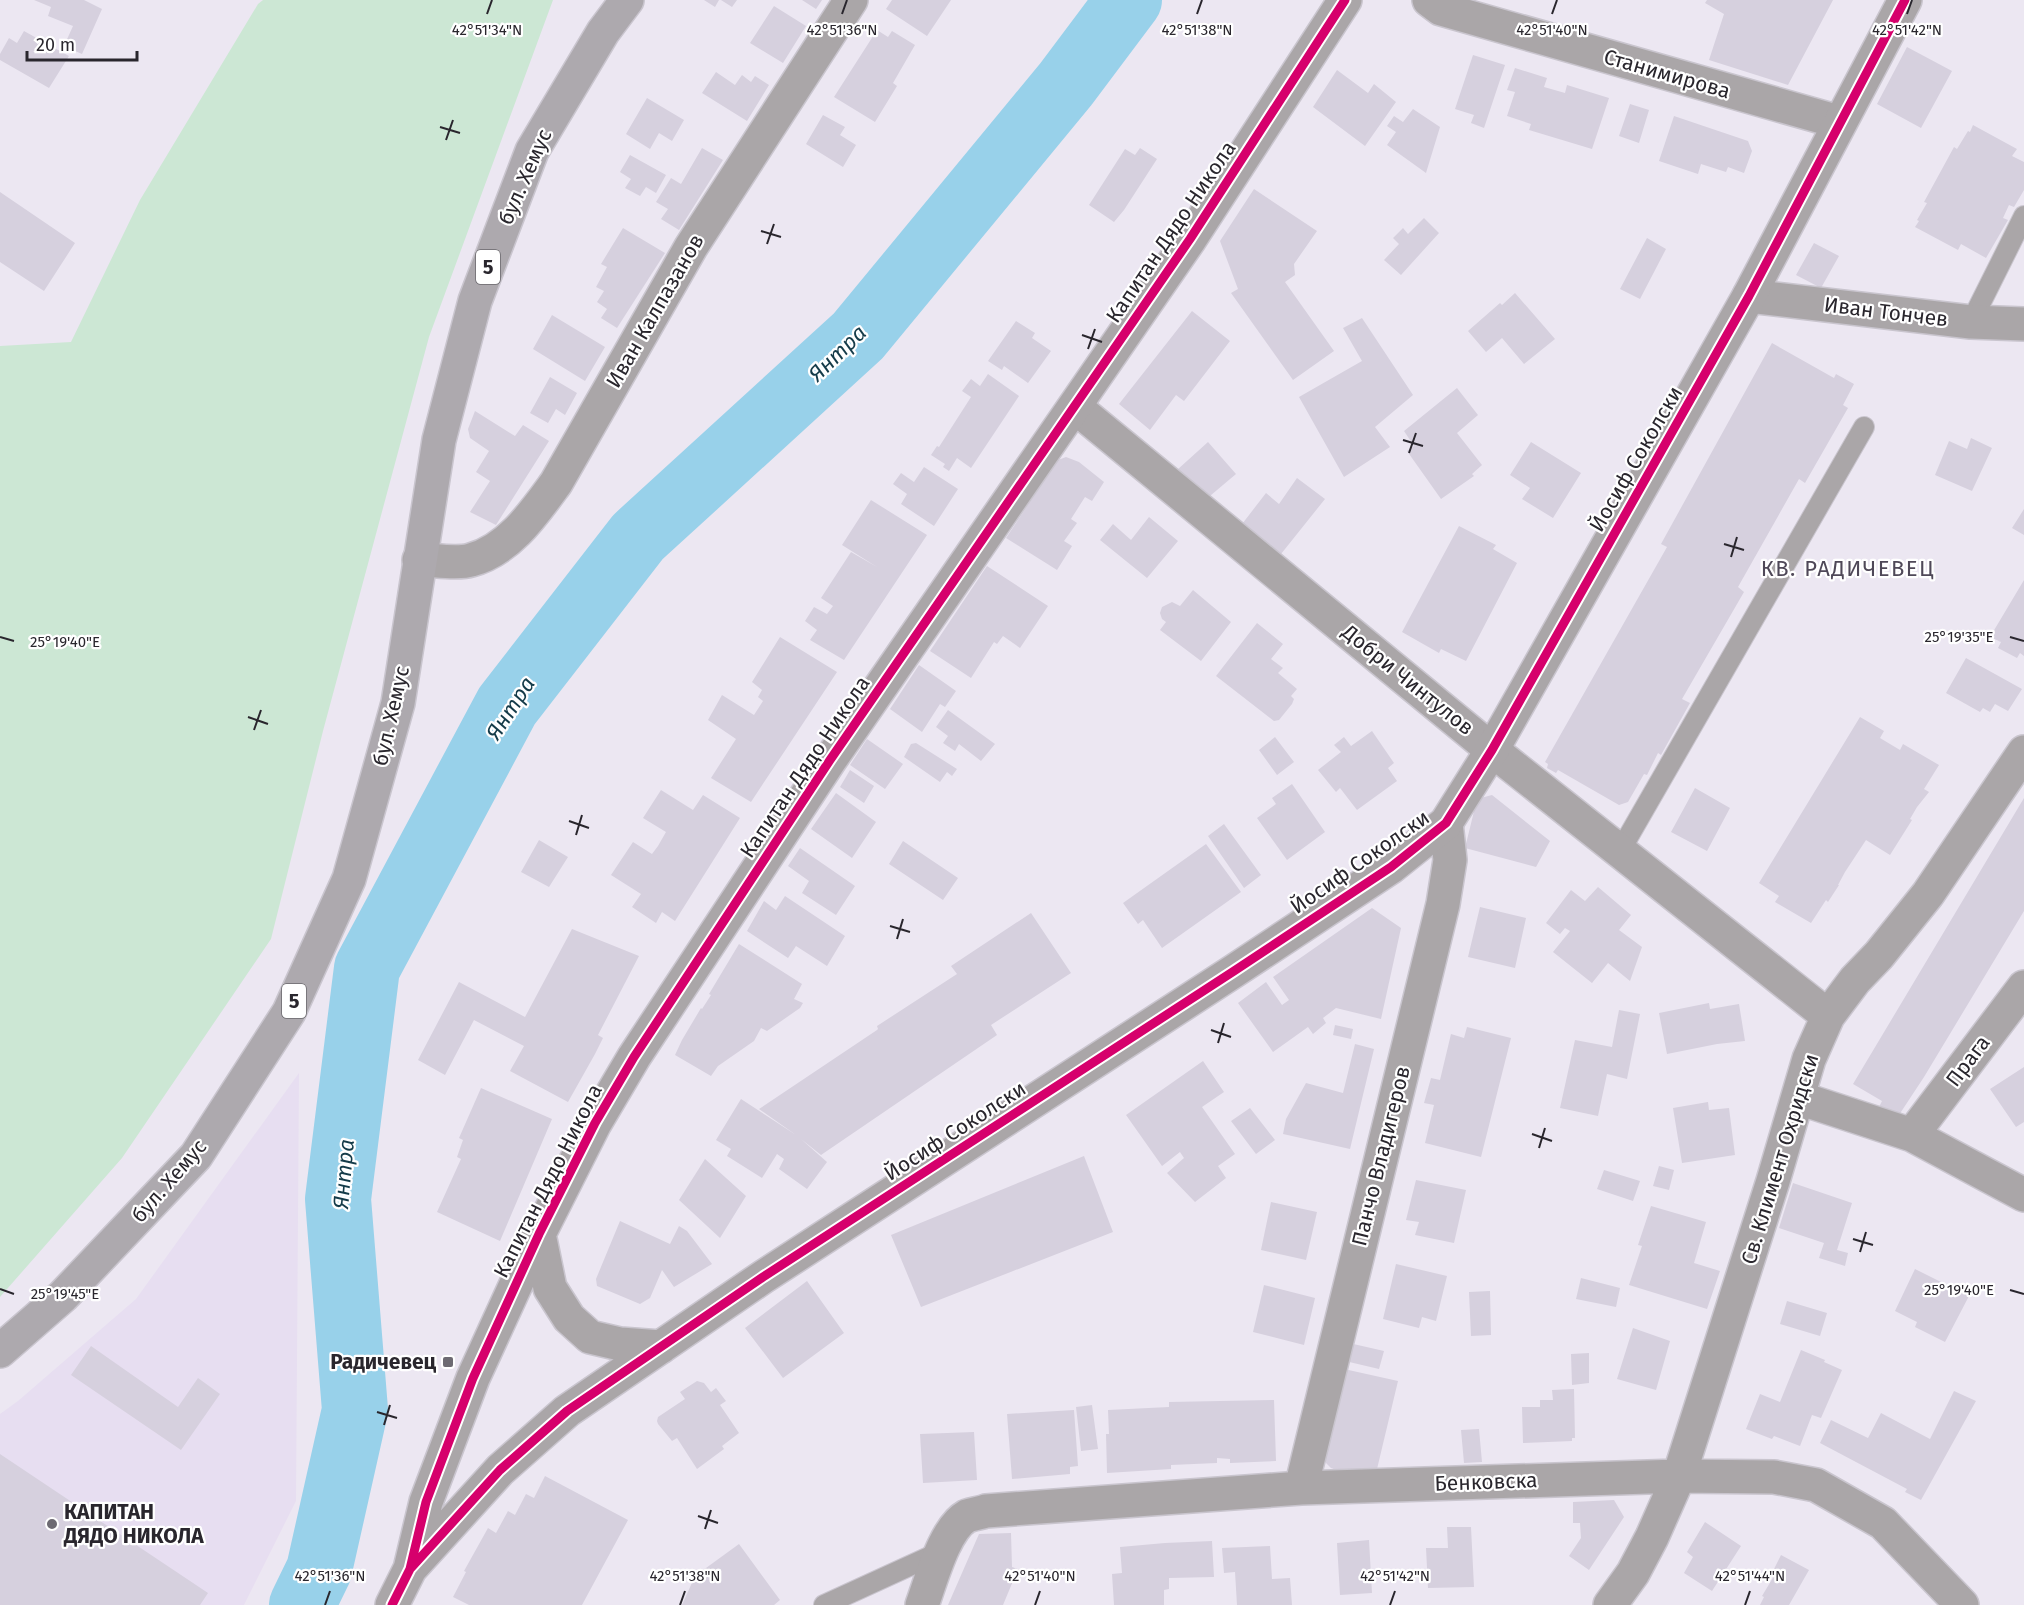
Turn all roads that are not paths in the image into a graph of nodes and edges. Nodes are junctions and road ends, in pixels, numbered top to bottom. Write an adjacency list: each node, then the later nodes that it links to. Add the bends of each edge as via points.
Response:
1 (627, 0): 13 (main road, бул. Хемус / 5, via 603,32 532,151 483,279 439,440)
2 (851, 0): 13 (street, Иван Калпазанов, via 691,247 556,483 533,514 496,548 470,561)
3 (1345, 0): 11 (street, Капитан Дядо Никола)
4 (1429, 0): 6 (street, Станимирова, via 1441,9)
5 (1905, 0): 6 (street, Йосиф Соколски)
6 (1839, 122): 8 (street, Йосиф Соколски)
7 (2024, 216): 9 (lane)
8 (1749, 296): 9 (street, Иван Тончев); 14 (street, Йосиф Соколски)
9 (1971, 322): 10 (street, Иван Тончев)
10 (2024, 324)
11 (1075, 407): 14 (street, Добри Чинтулов); 23 (street, Капитан Дядо Никола, via 830,760 634,1057 595,1123)
12 (1864, 427): 17 (lane)
13 (419, 560): 25 (main road, бул. Хемус / 5, via 398,703 349,879 289,1012 196,1156 63,1296)
14 (1492, 750): 16 (street, Йосиф Соколски); 17 (street, Добри Чинтулов)
15 (2024, 752): 19 (street, Св. Климент Охридски, via 1928,894)
16 (1446, 824): 24 (street, Йосиф Соколски, via 1381,873 1224,978); 27 (street, Панчо Владигеров, via 1450,860 1443,904)
17 (1620, 851): 19 (street, Добри Чинтулов)
18 (2024, 987): 21 (street, Прага)
19 (1828, 1016): 20 (street, Св. Климент Охридски, via 1809,1059)
20 (1799, 1098): 21 (street); 26 (street, Св. Климент Охридски)
21 (1912, 1135): 22 (street)
22 (2024, 1195)
23 (539, 1234): 24 (street, via 550,1288 569,1318 590,1337); 29 (street, Капитан Дядо Никола, via 473,1378 426,1502)
24 (661, 1347): 29 (street, Йосиф Соколски, via 567,1411 500,1470)
25 (0, 1351)
26 (1679, 1476): 27 (street, Бенковска); 33 (street, Св. Климент Охридски, via 1633,1573); 34 (street, Бенковска, via 1774,1477 1816,1485 1883,1522)
27 (1301, 1488): 28 (street, Бенковска, via 986,1511 966,1517 951,1532)
28 (942, 1551): 31 (lane); 32 (street)
29 (410, 1569): 30 (street, Капитан Дядо Никола)
30 (392, 1605)
31 (824, 1605)
32 (922, 1605)
33 (1610, 1605)
34 (1962, 1605)

